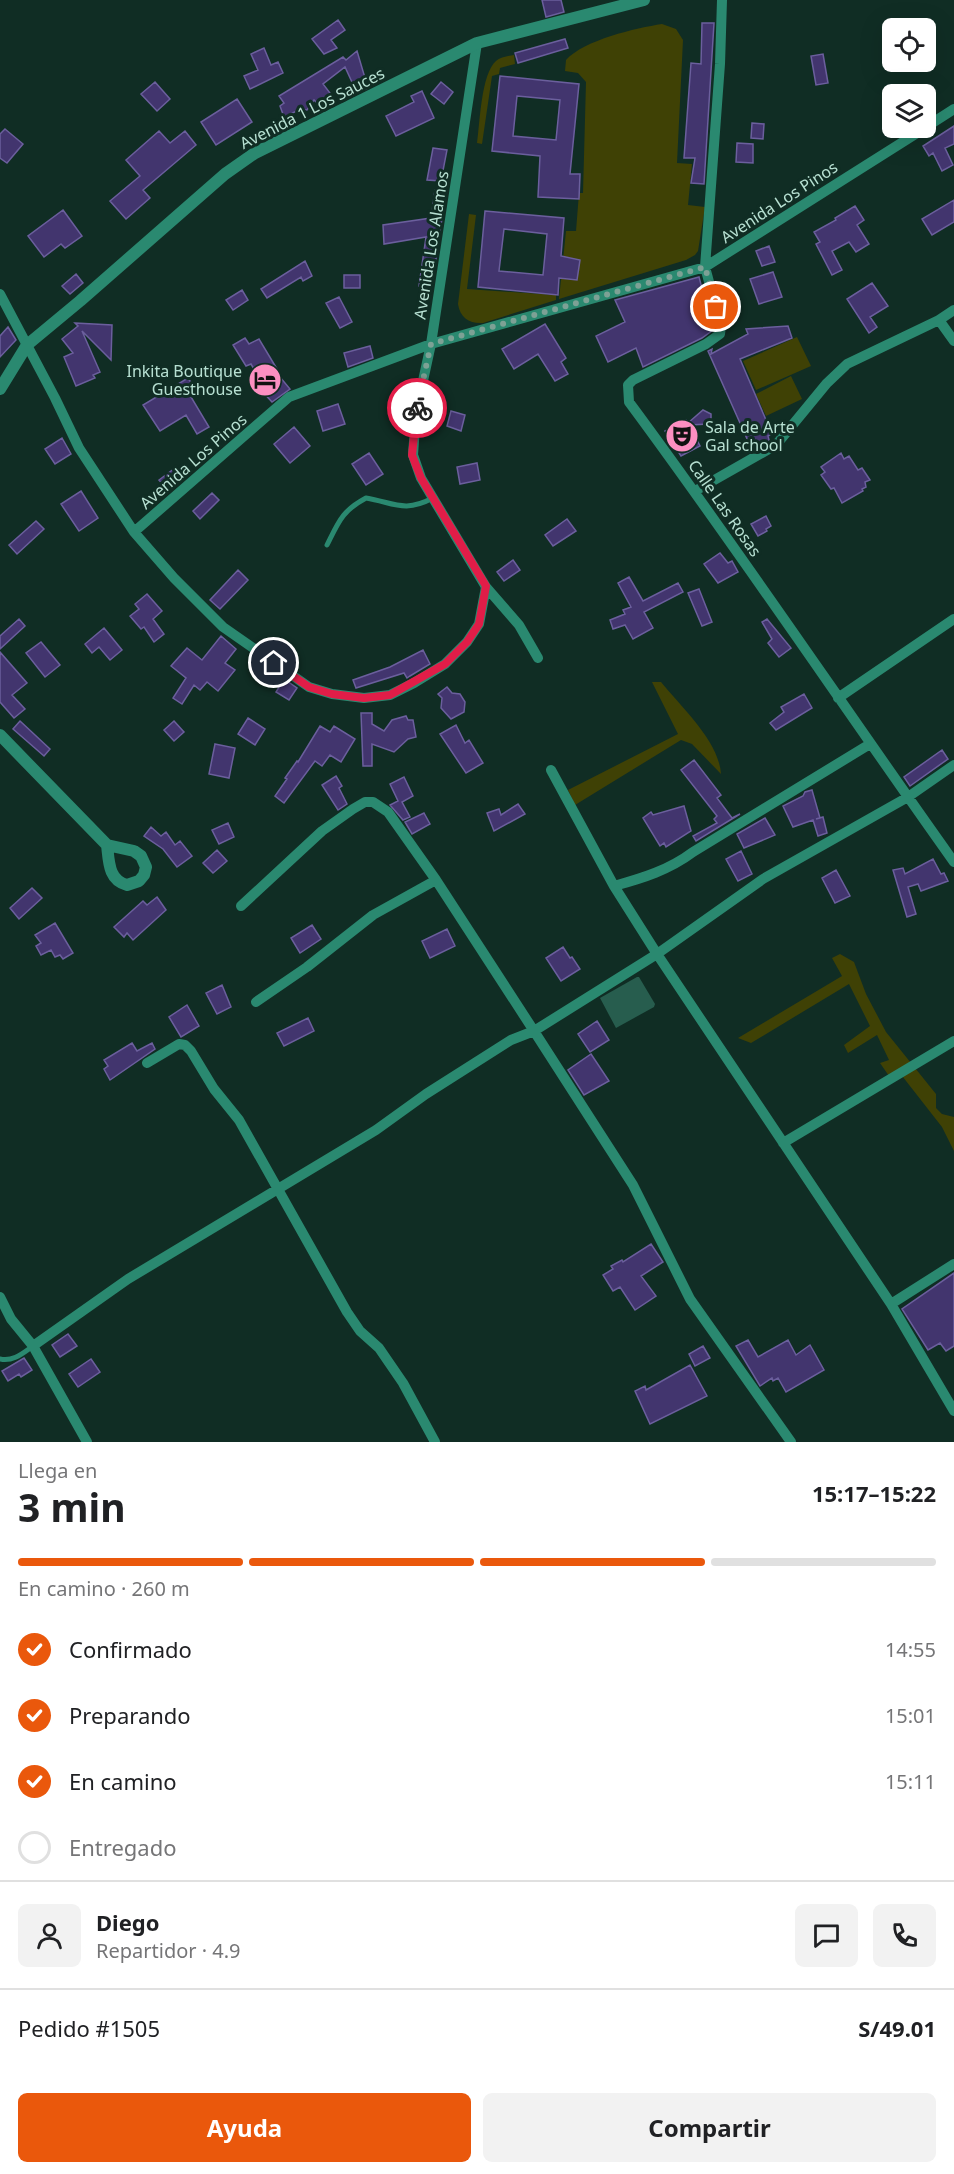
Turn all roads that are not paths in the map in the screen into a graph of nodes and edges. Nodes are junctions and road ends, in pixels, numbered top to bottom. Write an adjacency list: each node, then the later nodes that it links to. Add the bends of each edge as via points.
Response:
1 (644, 0): 3 (street, Avenida 1 Los Sauces)
2 (722, 0): 7 (street, Calle Las Rosas)
3 (477, 43): 12 (street, Avenida Los Alamos); 13 (street, Avenida 1 Los Sauces, via 255,153 225,174)
4 (954, 109): 5 (street, Avenida Los Pinos)
5 (936, 120)
6 (908, 138): 7 (street, Avenida Los Pinos)
7 (705, 267): 12 (street, Avenida Los Pinos); 15 (street, Calle Las Rosas, via 720,334 633,380 627,391 629,402)
8 (0, 294): 13 (street)
9 (954, 310): 10 (street)
10 (939, 320): 11 (street); 15 (street, via 847,364 776,445)
11 (954, 341)
12 (431, 344): 16 (street, Avenida Los Alamos, via 416,413 412,455); 17 (street, Avenida Los Pinos, via 289,397)
13 (27, 345): 14 (street, Avenida 1 Los Sauces); 17 (street, via 79,448)
14 (0, 389)
15 (695, 491): 22 (street, Calle Las Rosas)
16 (433, 498): 18 (lane, via 417,506 366,498 349,508); 19 (street, Avenida Los Alamos)
17 (134, 532): 19 (street, via 223,627 309,687 332,694 364,698 390,695 445,664 479,624)
18 (327, 545)
19 (486, 586): 21 (street, Avenida Los Alamos, via 519,625)
20 (954, 619): 22 (street)
21 (538, 658)
22 (838, 698): 24 (street, Calle Las Rosas)
23 (0, 735): 28 (street)
24 (870, 744): 27 (street, Calle Las Rosas); 31 (street, via 679,862)
25 (954, 765): 27 (street)
26 (551, 770): 31 (street)
27 (908, 797): 29 (street, Calle Las Rosas); 33 (street, via 764,879)
28 (107, 845)
29 (954, 862)
30 (436, 880): 32 (street, via 388,812 373,802 365,802 322,831); 34 (street, via 373,915); 35 (street)
31 (614, 886): 33 (street)
32 (241, 906)
33 (657, 954): 35 (street); 38 (street)
34 (256, 1002)
35 (534, 1031): 39 (street, via 512,1040); 48 (street, via 633,1185 690,1299)
36 (954, 1041): 38 (street)
37 (147, 1064): 39 (street, via 174,1046 185,1045 239,1120)
38 (783, 1143): 42 (street)
39 (279, 1190): 43 (street, via 128,1279); 47 (street, via 347,1312 403,1383)
40 (954, 1264): 42 (street)
41 (0, 1297): 43 (street, via 11,1319)
42 (891, 1304): 45 (street)
43 (33, 1346): 44 (lane, via 19,1356); 46 (street)
44 (0, 1359)
45 (954, 1411)
46 (87, 1442)
47 (435, 1442)
48 (791, 1442)

